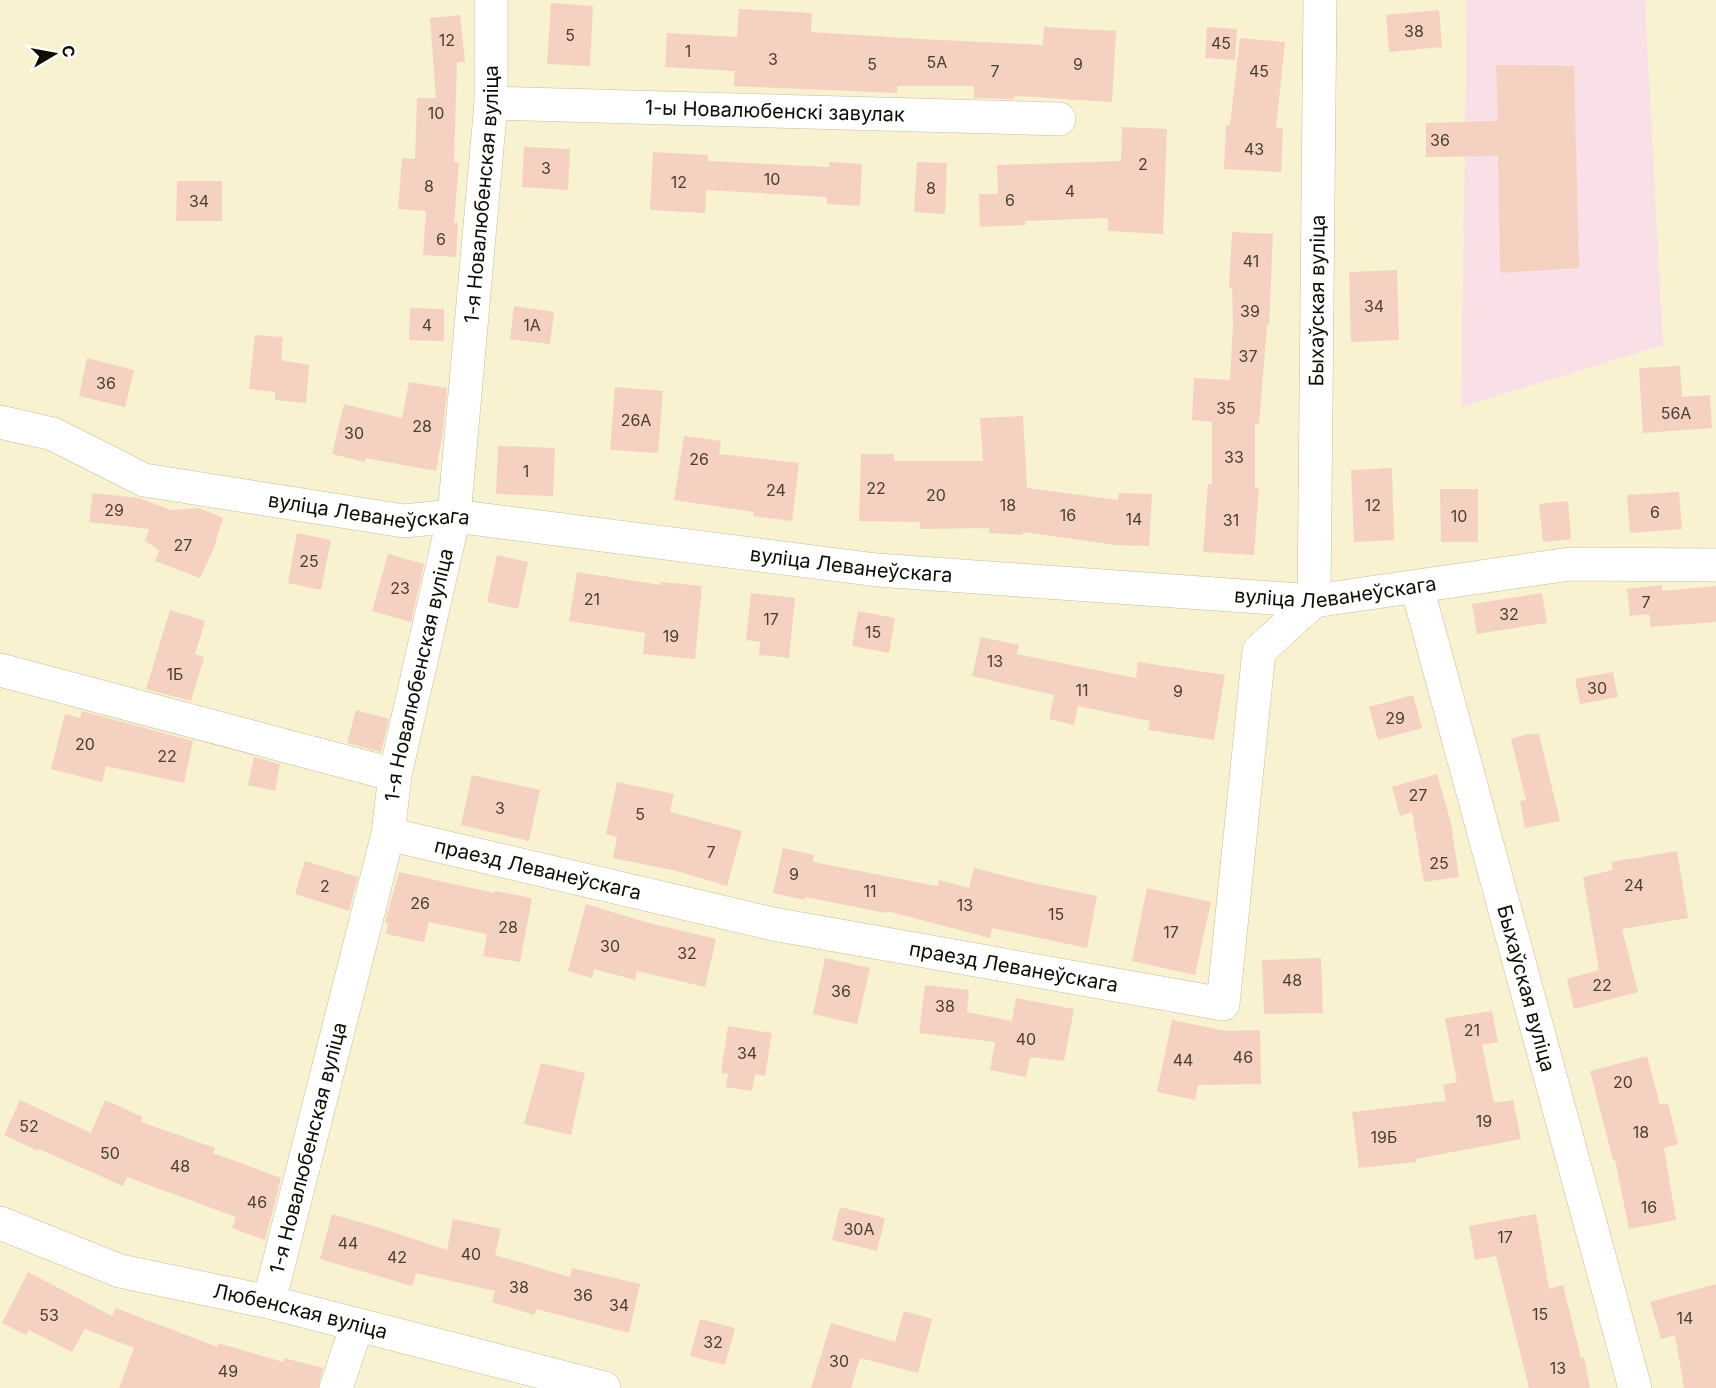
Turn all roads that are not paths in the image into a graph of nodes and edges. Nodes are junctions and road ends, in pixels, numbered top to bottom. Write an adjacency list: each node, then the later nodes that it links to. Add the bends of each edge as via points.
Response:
1 (490, 0): 3 (street, 1-я Новалюбенская вуліца)
2 (1320, 0): 9 (street, Быхаўская вуліца)
3 (491, 103): 4 (street, 1-ы Новалюбенскі завулак); 6 (street, 1-я Новалюбенская вуліца)
4 (1059, 120)
5 (0, 422): 6 (street, вуліца Леванеўскага, via 53,434 144,480 404,521)
6 (454, 516): 9 (street, вуліца Леванеўскага, via 877,570); 11 (street, 1-я Новалюбенская вуліца)
7 (1716, 565): 8 (street, вуліца Леванеўскага, via 1570,564)
8 (1418, 587): 9 (street, вуліца Леванеўскага); 18 (street, Быхаўская вуліца)
9 (1314, 601): 12 (street, праезд Леванеўскага, via 1259,651 1223,1004 773,924)
10 (0, 670): 11 (street)
11 (395, 775): 12 (street, 1-я Новалюбенская вуліца)
12 (388, 834): 14 (street, 1-я Новалюбенская вуліца)
13 (0, 1223): 14 (street, Любенская вуліца, via 120,1271)
14 (269, 1302): 15 (street, Любенская вуліца)
15 (357, 1324): 16 (street); 17 (street, Любенская вуліца)
16 (336, 1388)
17 (603, 1388)
18 (1635, 1388)

